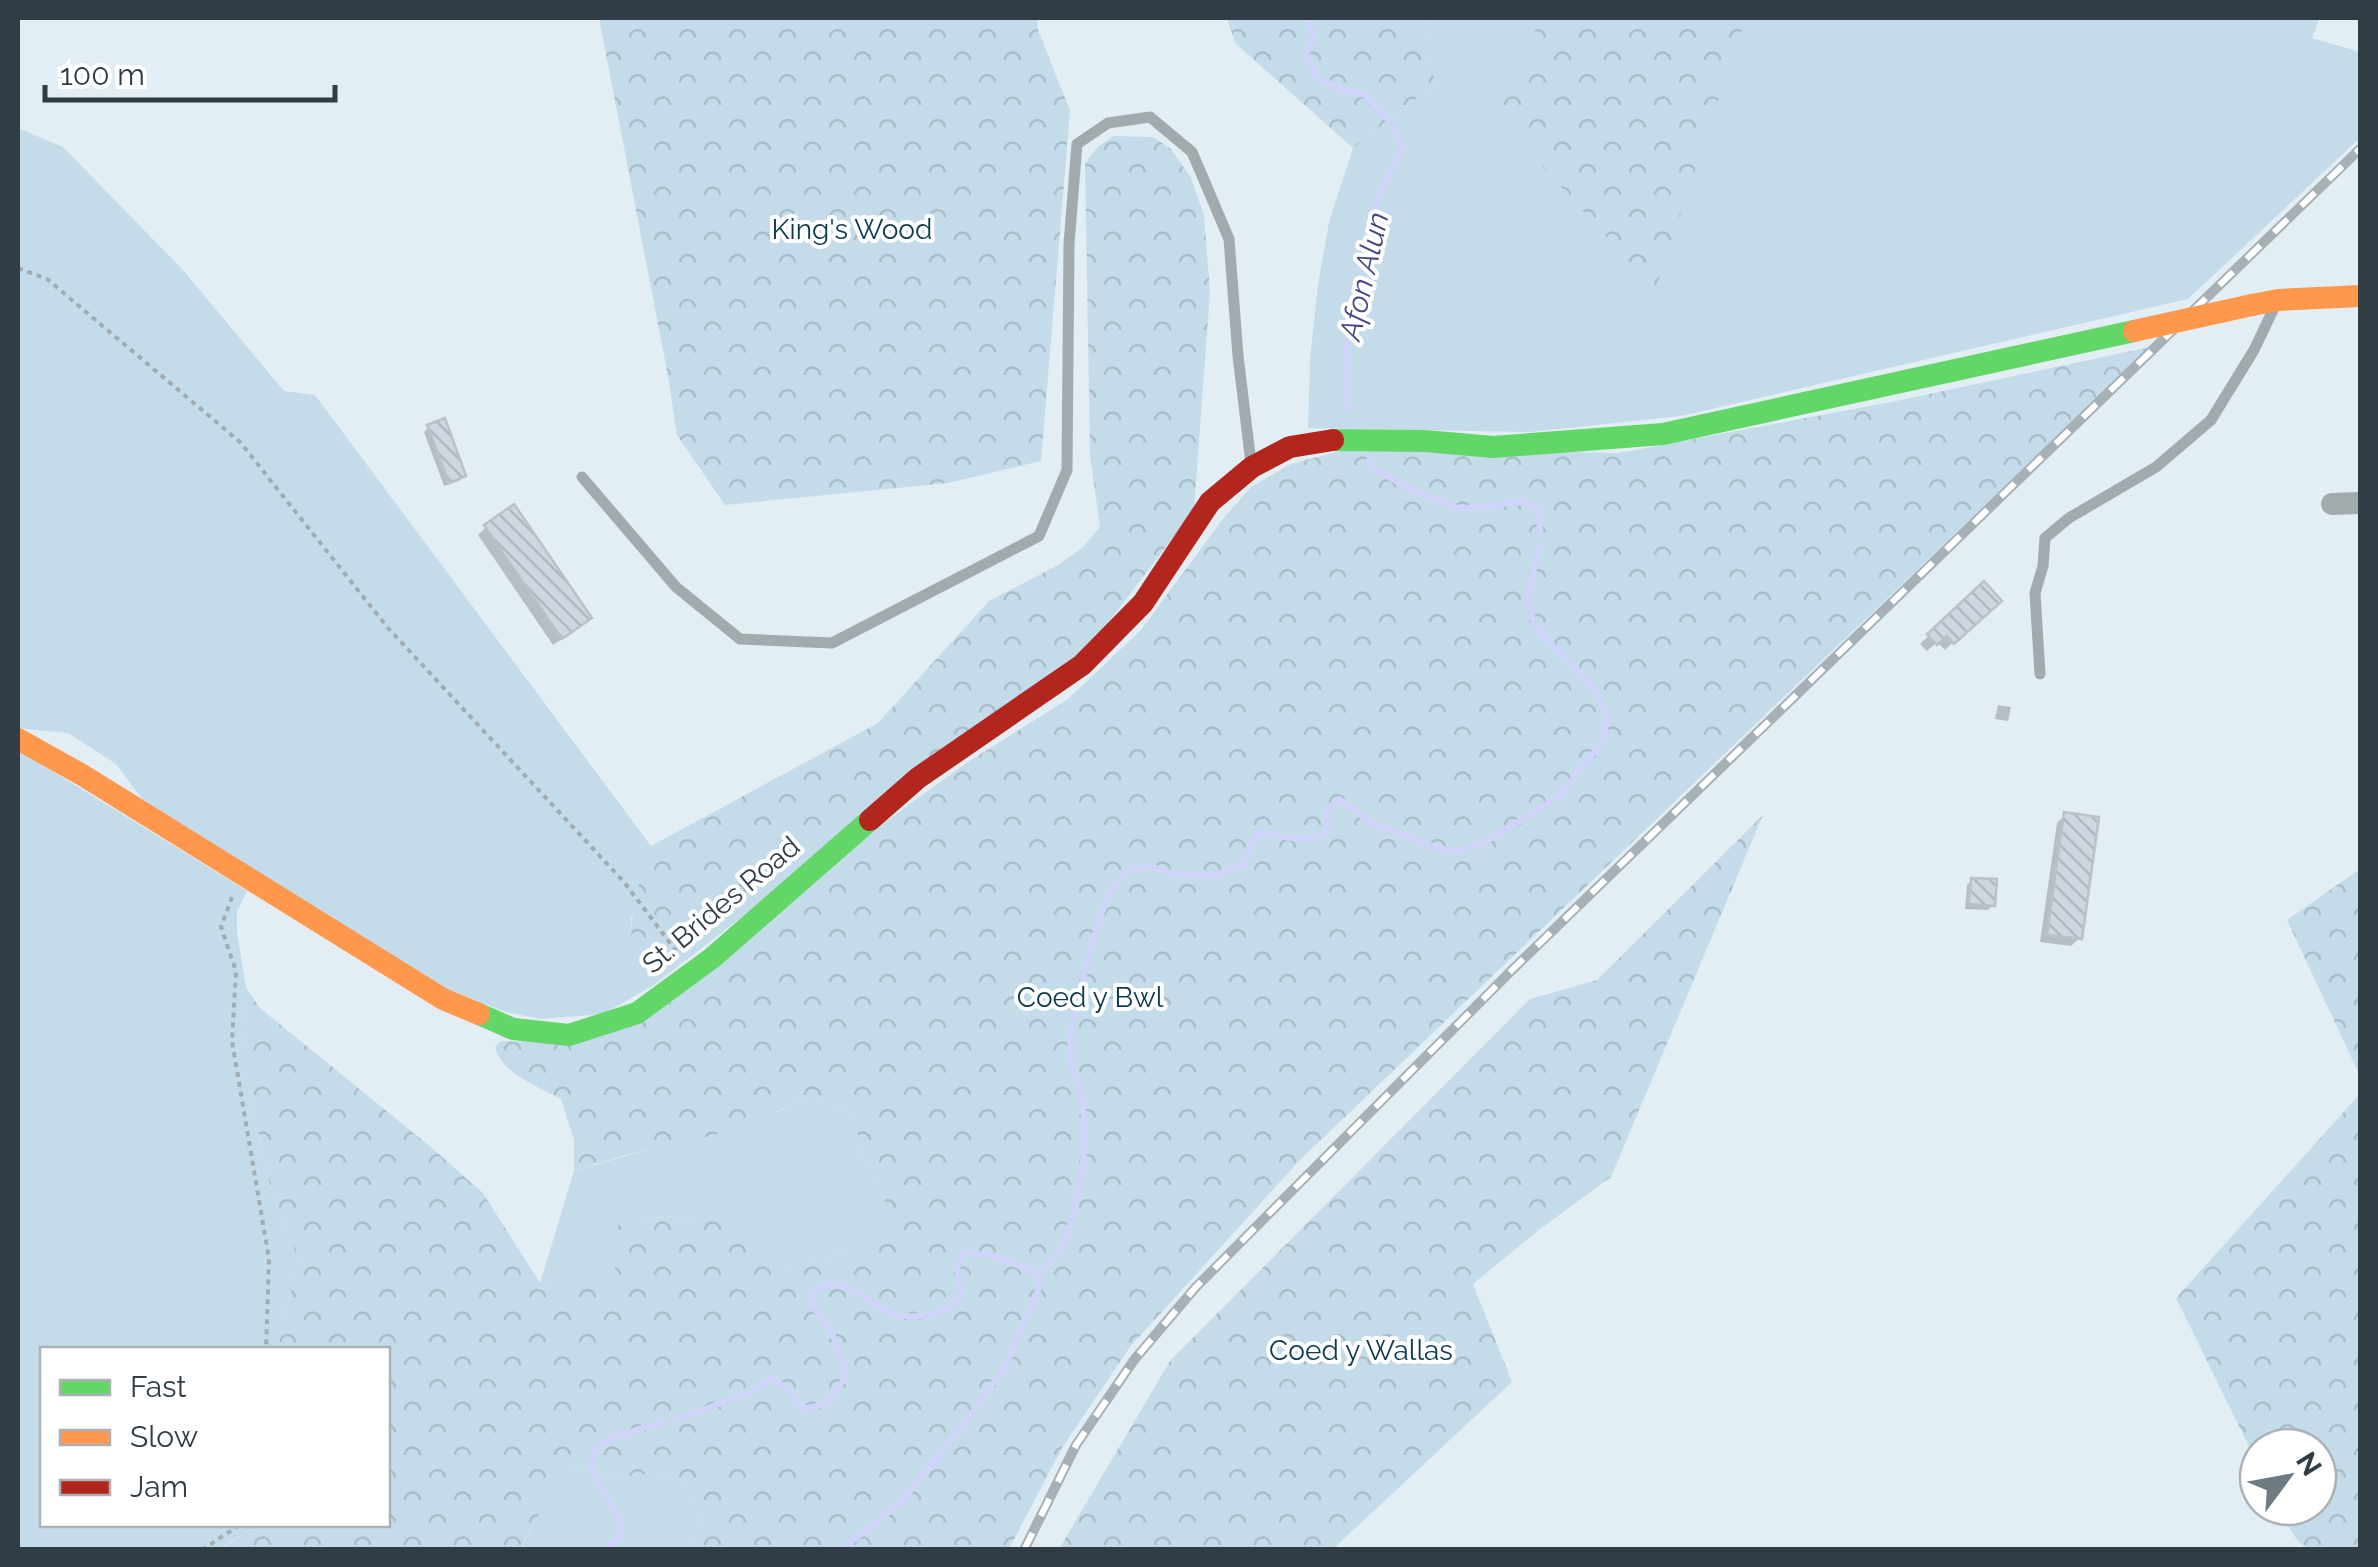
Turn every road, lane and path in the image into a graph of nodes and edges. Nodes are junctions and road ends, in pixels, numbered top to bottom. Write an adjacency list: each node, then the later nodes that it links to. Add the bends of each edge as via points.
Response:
1 (18, 268): 11 (path, via 46,278 240,442 388,628 624,882)
2 (2360, 296): 3 (main road)
3 (2278, 300): 4 (main road, St. Brides Road, bridge, via 1663,434 1493,447 1329,440 1290,447); 8 (lane, via 2211,420 2156,467 2045,538 2035,593)
4 (1252, 468): 5 (lane, via 1228,239 1192,152 1150,117 1108,123 1078,144 1069,244 1067,470 1039,536 832,643 740,639 676,586); 11 (main road, St. Brides Road, via 1210,502 1143,603 1082,666 918,778)
5 (582, 477)
6 (2360, 502): 7 (street)
7 (2332, 504)
8 (2040, 674)
9 (18, 739): 10 (main road, St. Brides Road)
10 (248, 878): 11 (main road, St. Brides Road, via 443,1000 513,1029 569,1035 637,1013); 12 (path, via 231,898 221,927 236,970 232,1041 269,1260)
11 (692, 973)
12 (266, 1347)
13 (236, 1527): 14 (path)
14 (202, 1550)

